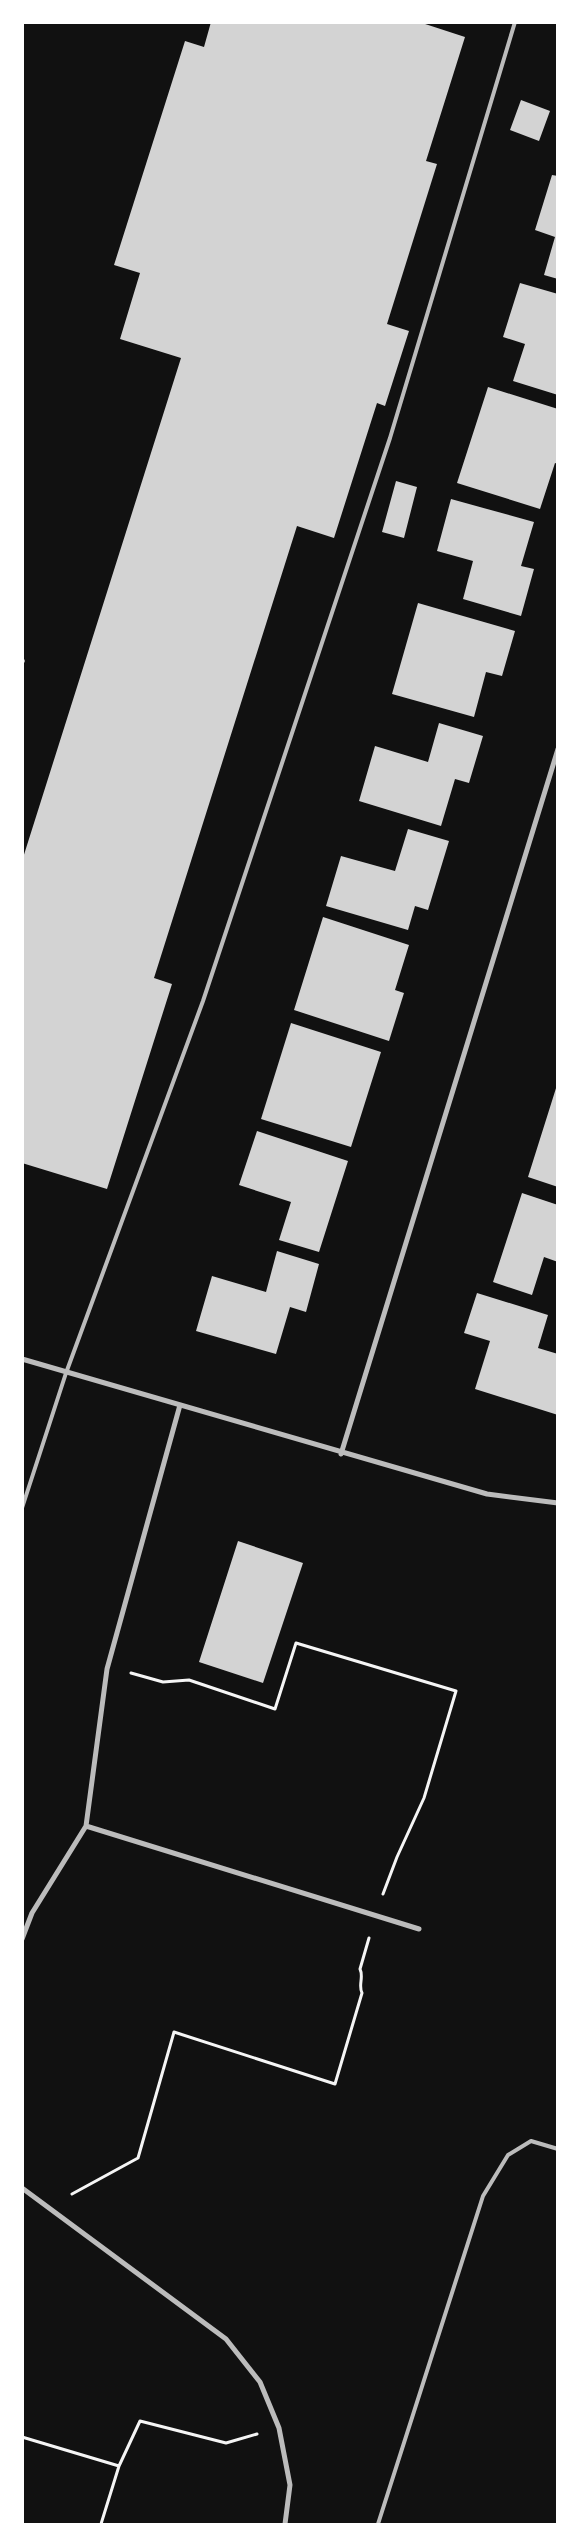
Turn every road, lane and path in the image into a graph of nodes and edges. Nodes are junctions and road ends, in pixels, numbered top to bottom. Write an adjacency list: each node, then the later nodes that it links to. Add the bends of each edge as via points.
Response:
1 (515, 22): 4 (lane, via 390,438 203,1001)
2 (558, 749): 6 (street)
3 (22, 1359): 4 (street)
4 (66, 1374): 5 (street); 8 (lane)
5 (180, 1405): 6 (street); 9 (street, via 107,1669)
6 (341, 1454): 7 (street, via 487,1494)
7 (558, 1503)
8 (22, 1508)
9 (86, 1826): 10 (street); 11 (street, via 32,1913)
10 (418, 1929)
11 (22, 1939)
12 (558, 2149): 19 (lane, via 531,2141 508,2155 483,2196)
13 (22, 2188): 14 (street, via 226,2339 260,2382)
14 (279, 2428): 16 (path, via 226,2443 140,2421); 18 (street, via 290,2486)
15 (22, 2437): 16 (path)
16 (119, 2466): 17 (path)
17 (101, 2524)
18 (285, 2524)
19 (378, 2524)

